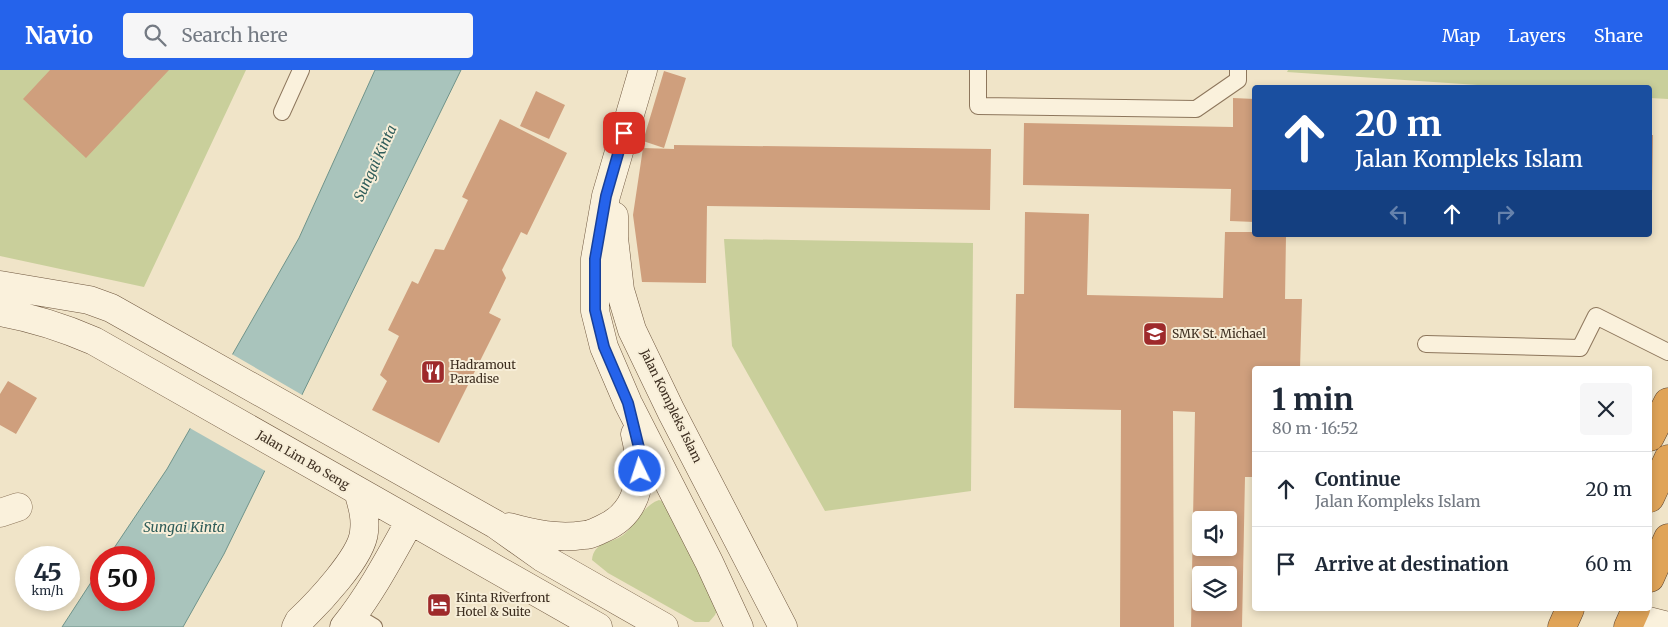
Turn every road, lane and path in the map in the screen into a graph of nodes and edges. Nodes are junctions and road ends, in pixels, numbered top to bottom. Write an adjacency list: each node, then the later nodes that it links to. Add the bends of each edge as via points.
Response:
1 (301, 70): 5 (lane)
2 (642, 70): 6 (main road, Jalan Kompleks Islam)
3 (978, 70): 4 (lane, via 978,106 1196,109 1238,80)
4 (1238, 70)
5 (282, 112)
6 (613, 170): 12 (main road, Jalan Kompleks Islam, via 595,259 595,310 604,347); 25 (main road, Jalan Kompleks Islam, via 620,290 632,330)
7 (0, 285): 14 (main road, via 89,300 111,308)
8 (0, 312): 16 (main road, Jalan Lim Bo Seng, via 60,326 94,341)
9 (1426, 344): 10 (lane, via 1580,348 1596,316)
10 (1668, 352)
11 (1668, 402): 13 (highway)
12 (628, 403): 19 (main road, via 639,448 640,471 636,494 625,514 587,535 538,535); 31 (main road, Jalan Kompleks Islam, via 709,562)
13 (1652, 433)
14 (371, 455): 18 (main road, via 400,493); 19 (main road)
15 (1668, 459): 17 (highway)
16 (353, 488): 18 (main road, Jalan Lim Bo Seng); 27 (main road, via 365,518 359,548 333,586)
17 (1652, 494)
18 (410, 521): 24 (main road); 29 (main road, Jalan Lim Bo Seng)
19 (495, 524): 30 (main road, via 543,558)
20 (1668, 538): 21 (highway)
21 (1652, 574)
22 (1569, 611): 32 (highway)
23 (1631, 615): 26 (main road)
24 (358, 623): 28 (main road, via 342,617)
25 (777, 625)
26 (1668, 626)
27 (296, 627)
28 (328, 627)
29 (598, 627)
30 (664, 627)
31 (738, 627)
32 (1562, 627)

